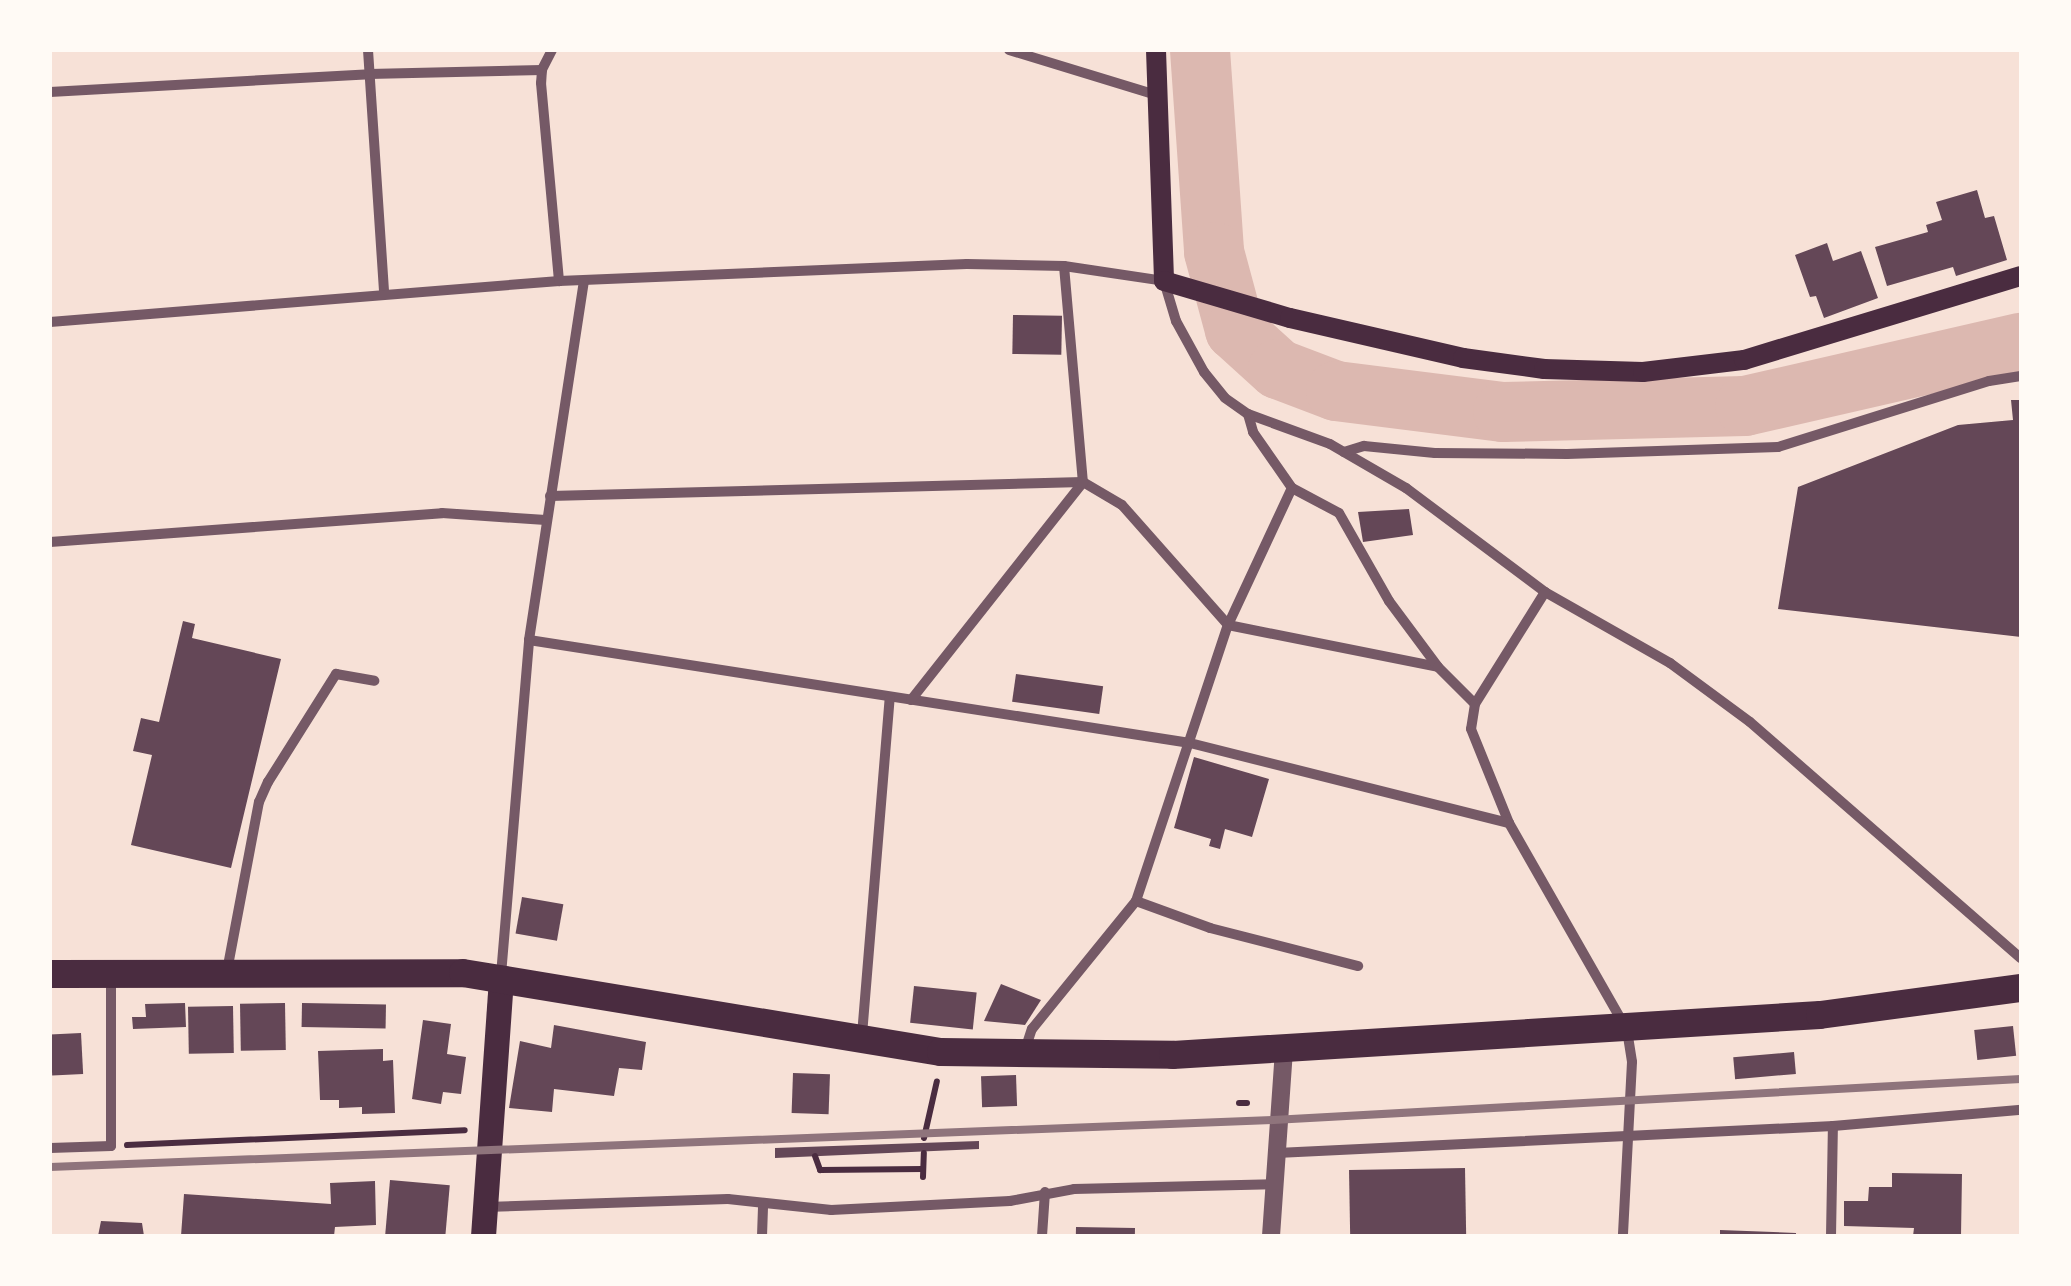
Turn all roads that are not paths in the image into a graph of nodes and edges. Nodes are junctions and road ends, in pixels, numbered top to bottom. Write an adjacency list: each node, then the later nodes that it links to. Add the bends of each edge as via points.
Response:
1 (368, 50): 6 (street)
2 (552, 50): 5 (street)
3 (1009, 50): 8 (street)
4 (1156, 50): 8 (main road)
5 (542, 70): 6 (street); 11 (street)
6 (369, 74): 7 (street); 14 (street)
7 (50, 92)
8 (1156, 94): 13 (main road)
9 (1064, 266): 12 (street, via 967,264); 13 (street); 19 (street)
10 (2021, 276): 13 (main road, via 1744,360 1643,372 1463,358)
11 (559, 280): 12 (street); 14 (street)
12 (584, 281): 21 (street)
13 (1171, 282): 17 (street, via 1176,321 1204,372)
14 (384, 294): 15 (street)
15 (50, 322)
16 (2021, 376): 18 (street, via 1778,447 1568,454 1364,446)
17 (1248, 414): 18 (street); 20 (street)
18 (1344, 452): 24 (street, via 1454,520)
19 (1083, 482): 21 (street); 25 (street, via 1122,505); 30 (street)
20 (1292, 488): 25 (street); 27 (street, via 1339,513)
21 (550, 496): 22 (street)
22 (546, 520): 23 (street, via 442,513); 26 (street)
23 (50, 542)
24 (1545, 592): 31 (street); 35 (street, via 1670,663 1750,722)
25 (1228, 625): 27 (street); 32 (street)
26 (528, 640): 29 (street); 40 (street)
27 (1438, 667): 31 (street)
28 (374, 681): 37 (street, via 336,674 268,782)
29 (890, 698): 30 (street); 43 (street)
30 (912, 700): 32 (street)
31 (1475, 704): 33 (street, via 1471,730)
32 (1190, 743): 33 (street); 34 (street)
33 (1509, 823): 42 (street)
34 (1136, 901): 36 (street, via 1210,928); 45 (street, via 1032,1029)
35 (2021, 958)
36 (1358, 966)
37 (226, 972): 38 (highway); 40 (highway, via 430,971)
38 (111, 973): 39 (highway); 49 (street, via 111,1146)
39 (50, 974)
40 (501, 978): 43 (highway); 54 (main road)
41 (2021, 988): 42 (highway, via 1820,1015)
42 (1627, 1030): 44 (highway); 48 (street)
43 (861, 1042): 45 (highway)
44 (1284, 1050): 45 (highway); 50 (street)
45 (1024, 1054)
46 (2021, 1110): 47 (street)
47 (1833, 1126): 48 (street); 60 (street)
48 (1629, 1134): 50 (street); 59 (street)
49 (50, 1148)
50 (1277, 1153): 51 (street)
51 (1274, 1184): 52 (street); 58 (street)
52 (1044, 1192): 53 (street, via 1010,1200 831,1210); 57 (street)
53 (763, 1203): 54 (street); 56 (street)
54 (484, 1207): 55 (main road)
55 (483, 1236)
56 (762, 1236)
57 (1042, 1236)
58 (1271, 1236)
59 (1623, 1236)
60 (1832, 1236)

